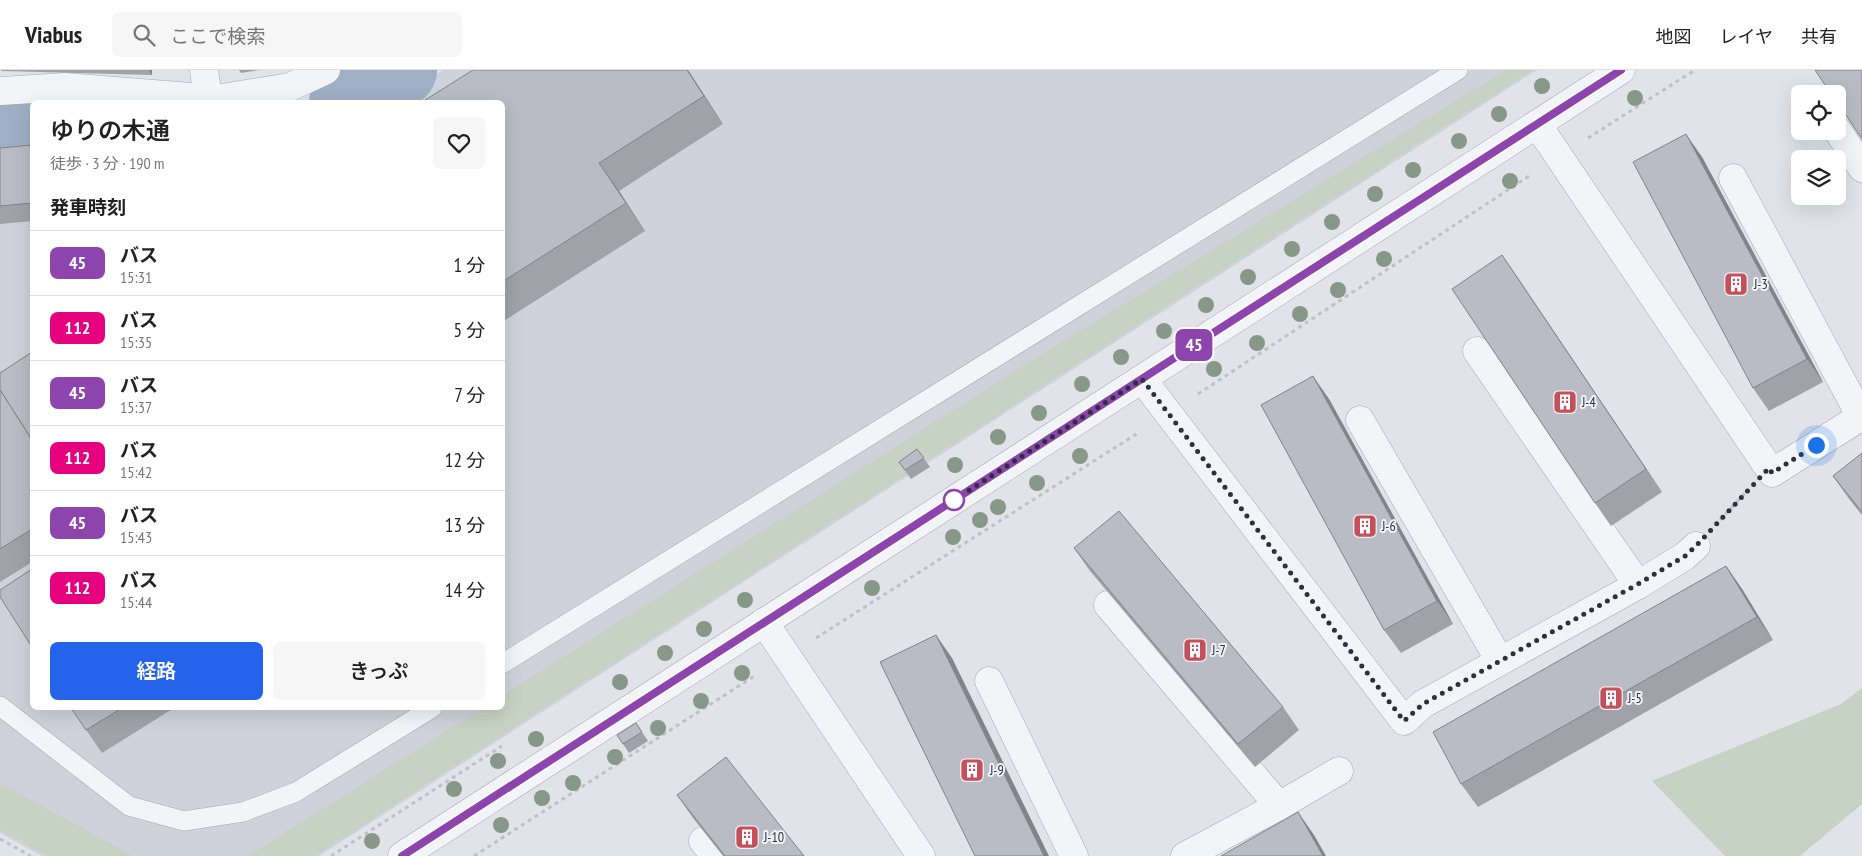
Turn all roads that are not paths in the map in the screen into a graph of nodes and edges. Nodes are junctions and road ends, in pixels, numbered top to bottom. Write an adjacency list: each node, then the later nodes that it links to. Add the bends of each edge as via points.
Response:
1 (204, 70): 6 (street)
2 (326, 70): 6 (street, via 290,87)
3 (1458, 70): 20 (lane)
4 (1621, 70): 7 (street)
5 (0, 91): 6 (street, via 65,87)
6 (208, 98)
7 (1537, 124): 12 (street); 13 (street, via 1764,473 1772,473)
8 (1844, 140): 9 (street)
9 (1862, 168)
10 (1733, 178): 13 (street)
11 (1477, 351): 16 (street)
12 (1142, 379): 18 (street); 19 (street, via 1392,717 1404,721 1423,704)
13 (1861, 416)
14 (1360, 420): 19 (street)
15 (1696, 546): 16 (street)
16 (1638, 584): 19 (street)
17 (1108, 605): 25 (street)
18 (764, 622): 26 (street); 27 (street)
19 (1500, 661)
20 (505, 662)
21 (989, 681): 28 (street)
22 (0, 706): 23 (lane, via 129,806 184,820 243,812 296,792)
23 (429, 710)
24 (1339, 771): 25 (street)
25 (1279, 806): 29 (street)
26 (404, 855)
27 (921, 856)
28 (1074, 856)
29 (1185, 856)

